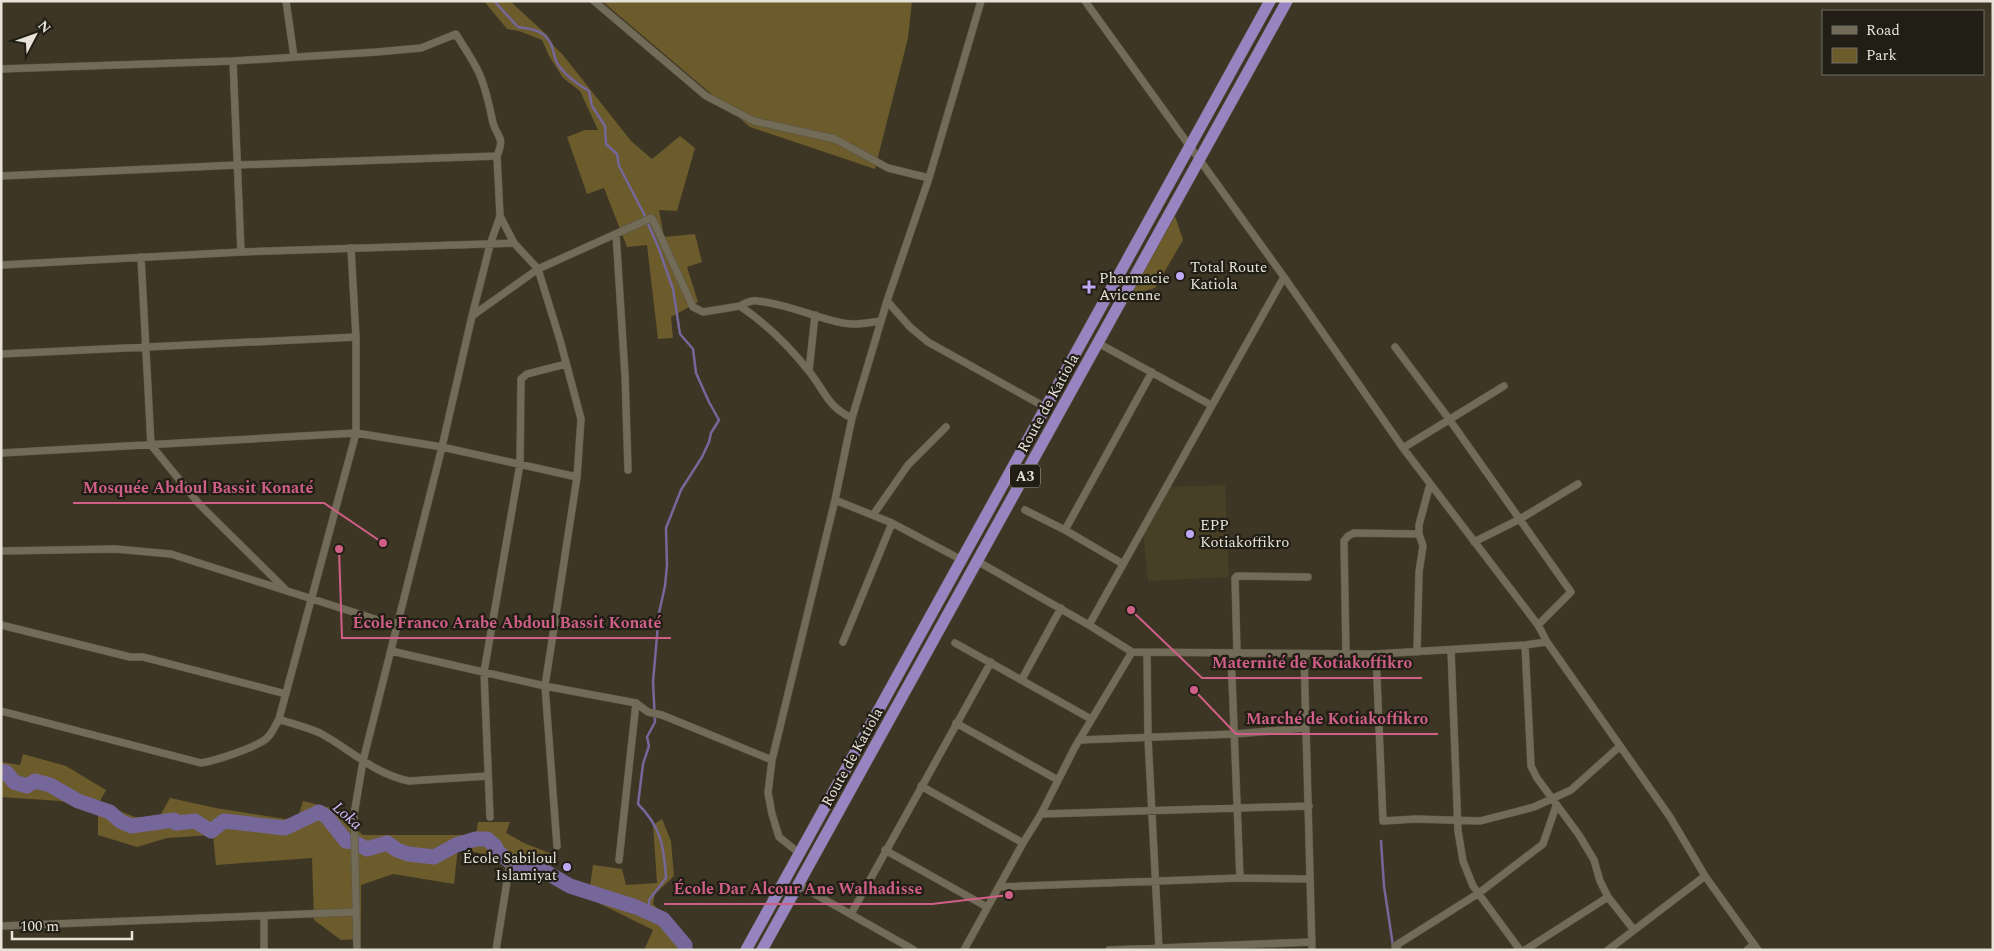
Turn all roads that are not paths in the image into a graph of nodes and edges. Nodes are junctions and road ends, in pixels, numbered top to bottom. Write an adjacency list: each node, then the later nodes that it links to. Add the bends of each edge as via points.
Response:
1 (286, 1): 7 (street)
2 (594, 1): 15 (street, via 706,96 754,121 835,139 888,168)
3 (981, 1): 15 (street)
4 (1085, 1): 10 (street)
5 (1270, 1): 10 (highway, Route de Katiola / A3)
6 (1287, 1): 12 (highway, Route de Katiola / A3)
7 (294, 57): 8 (street); 11 (street, via 421,48 456,34 478,70 486,91 494,126 500,136)
8 (233, 61): 9 (street); 13 (street)
9 (1, 69)
10 (1189, 147): 12 (street); 41 (highway, Route de Katiola / A3)
11 (497, 156): 13 (street); 16 (street)
12 (1199, 160): 25 (street); 32 (highway, Route de Katiola / A3)
13 (237, 164): 14 (street); 21 (street)
14 (1, 176)
15 (929, 178): 26 (street)
16 (500, 216): 18 (street); 19 (street)
17 (616, 234): 24 (street); 27 (street, via 649,218 654,220 693,307 703,312); 51 (street)
18 (514, 243): 19 (street); 24 (street)
19 (490, 245): 20 (street); 29 (street)
20 (351, 248): 21 (street); 31 (street)
21 (241, 252): 22 (street)
22 (141, 257): 23 (street); 33 (street)
23 (1, 265)
24 (538, 269): 29 (street); 36 (street)
25 (1284, 278): 40 (street); 48 (street)
26 (887, 301): 30 (street); 41 (street, via 910,328 928,342)
27 (740, 306): 28 (street, via 757,300); 37 (street)
28 (815, 315): 30 (street, via 840,323); 37 (street)
29 (472, 316): 47 (street)
30 (881, 320): 42 (street)
31 (356, 337): 33 (street); 45 (street)
32 (1098, 343): 38 (street); 65 (highway, Route de Katiola / A3)
33 (145, 347): 35 (street); 46 (street)
34 (1395, 347): 43 (street)
35 (1, 354)
36 (566, 364): 50 (street, via 528,374 521,379); 52 (street, via 581,419)
37 (810, 371): 42 (street, via 831,404)
38 (1152, 372): 40 (street); 60 (street)
39 (1504, 386): 43 (street)
40 (1211, 405): 66 (street)
41 (1045, 407): 64 (highway, Route de Katiola / A3)
42 (852, 418): 55 (street)
43 (1450, 419): 48 (street); 58 (street)
44 (946, 427): 57 (street, via 908,466)
45 (356, 432): 46 (street); 47 (street); 69 (street)
46 (151, 445): 49 (street); 68 (street, via 200,505)
47 (442, 447): 50 (street); 74 (street)
48 (1403, 448): 53 (street)
49 (1, 453)
50 (520, 464): 52 (street); 89 (street)
51 (628, 470)
52 (577, 477): 91 (street)
53 (1430, 484): 61 (street); 62 (street)
54 (1578, 484): 58 (street)
55 (835, 500): 57 (street); 103 (street)
56 (1025, 510): 60 (street)
57 (873, 515): 59 (street)
58 (1520, 520): 62 (street); 73 (street, via 1571,592)
59 (892, 523): 64 (street); 75 (street)
60 (1065, 530): 66 (street)
61 (1419, 534): 83 (street, via 1423,546 1419,572); 86 (street, via 1354,533 1344,541)
62 (1474, 542): 73 (street)
63 (1, 551): 68 (street, via 115,549 171,554)
64 (962, 560): 118 (highway, Route de Katiola / A3)
65 (977, 561): 70 (street); 125 (highway, Route de Katiola / A3)
66 (1124, 564): 72 (street)
67 (1308, 577): 84 (street, via 1235,578)
68 (288, 592): 69 (street)
69 (310, 599): 74 (street); 92 (street)
70 (1061, 608): 72 (street); 90 (street)
71 (1, 625): 92 (street)
72 (1089, 625): 81 (street)
73 (1538, 625): 76 (street)
74 (397, 626): 80 (street)
75 (843, 642)
76 (1547, 642): 78 (street); 102 (street)
77 (955, 643): 88 (street)
78 (1525, 645): 79 (street); 108 (street, via 1531,766)
79 (1451, 650): 83 (street); 114 (street)
80 (391, 651): 89 (street); 104 (street)
81 (1132, 652): 82 (street); 95 (street)
82 (1147, 652): 84 (street); 100 (street)
83 (1417, 652): 87 (street)
84 (1234, 654): 85 (street); 99 (street)
85 (1304, 654): 86 (street); 98 (street)
86 (1346, 654): 87 (street)
87 (1376, 654): 114 (street, via 1383,821)
88 (991, 662): 90 (street); 97 (street)
89 (484, 672): 91 (street); 105 (street)
90 (1022, 679): 95 (street)
91 (545, 686): 93 (street); 116 (street)
92 (286, 694): 96 (street)
93 (636, 703): 103 (street, via 648,712); 119 (street)
94 (1, 711): 96 (street, via 200,763 260,742 273,731)
95 (1092, 718): 101 (street)
96 (279, 719): 104 (street, via 318,732)
97 (956, 723): 106 (street); 107 (street)
98 (1306, 728): 99 (street); 109 (street)
99 (1236, 734): 100 (street); 110 (street)
100 (1148, 738): 101 (street); 111 (street)
101 (1079, 740): 106 (street)
102 (1619, 747): 108 (street); 121 (street, via 1670,817)
103 (772, 760): 118 (street, via 768,793 772,814 779,837)
104 (363, 761): 105 (street, via 409,781); 130 (street, via 354,815)
105 (488, 776): 113 (street)
106 (1058, 780): 112 (street)
107 (921, 786): 115 (street); 117 (street)
108 (1554, 803): 114 (street, via 1480,821); 127 (street, via 1544,844); 128 (street, via 1594,860)
109 (1310, 806): 110 (street); 123 (street)
110 (1236, 808): 111 (street); 122 (street)
111 (1152, 810): 112 (street); 124 (street)
112 (1041, 814): 115 (street)
113 (490, 817)
114 (1458, 820): 127 (street, via 1463,861)
115 (1023, 843): 126 (street)
116 (557, 846)
117 (886, 850): 129 (street); 131 (street)
118 (799, 853): 143 (highway, Route de Katiola / A3)
119 (619, 860)
120 (509, 869): 142 (street)
121 (1706, 876): 134 (street); 137 (street)
122 (1240, 878): 123 (street); 124 (street)
123 (1309, 878): 135 (street)
124 (1156, 881): 126 (street); 138 (street)
125 (798, 884): 131 (street); 144 (highway, Route de Katiola / A3)
126 (999, 887): 129 (street)
127 (1479, 893): 148 (street, via 1395,946); 149 (street)
128 (1608, 896): 134 (street); 150 (street)
129 (987, 907): 146 (street)
130 (356, 912): 132 (street); 141 (street)
131 (850, 914): 145 (street)
132 (264, 916): 133 (street); 140 (street)
133 (1, 926)
134 (1634, 930): 151 (street)
135 (1311, 946): 136 (street)
136 (1228, 947): 138 (street)
137 (1756, 947): 152 (street)
138 (1159, 948): 139 (street)
139 (1133, 949): 147 (street)
140 (264, 950)
141 (358, 950)
142 (496, 950)
143 (746, 950)
144 (762, 950)
145 (914, 950)
146 (964, 950)
147 (1109, 950)
148 (1398, 950)
149 (1520, 950)
150 (1525, 950)
151 (1608, 950)
152 (1747, 950)

